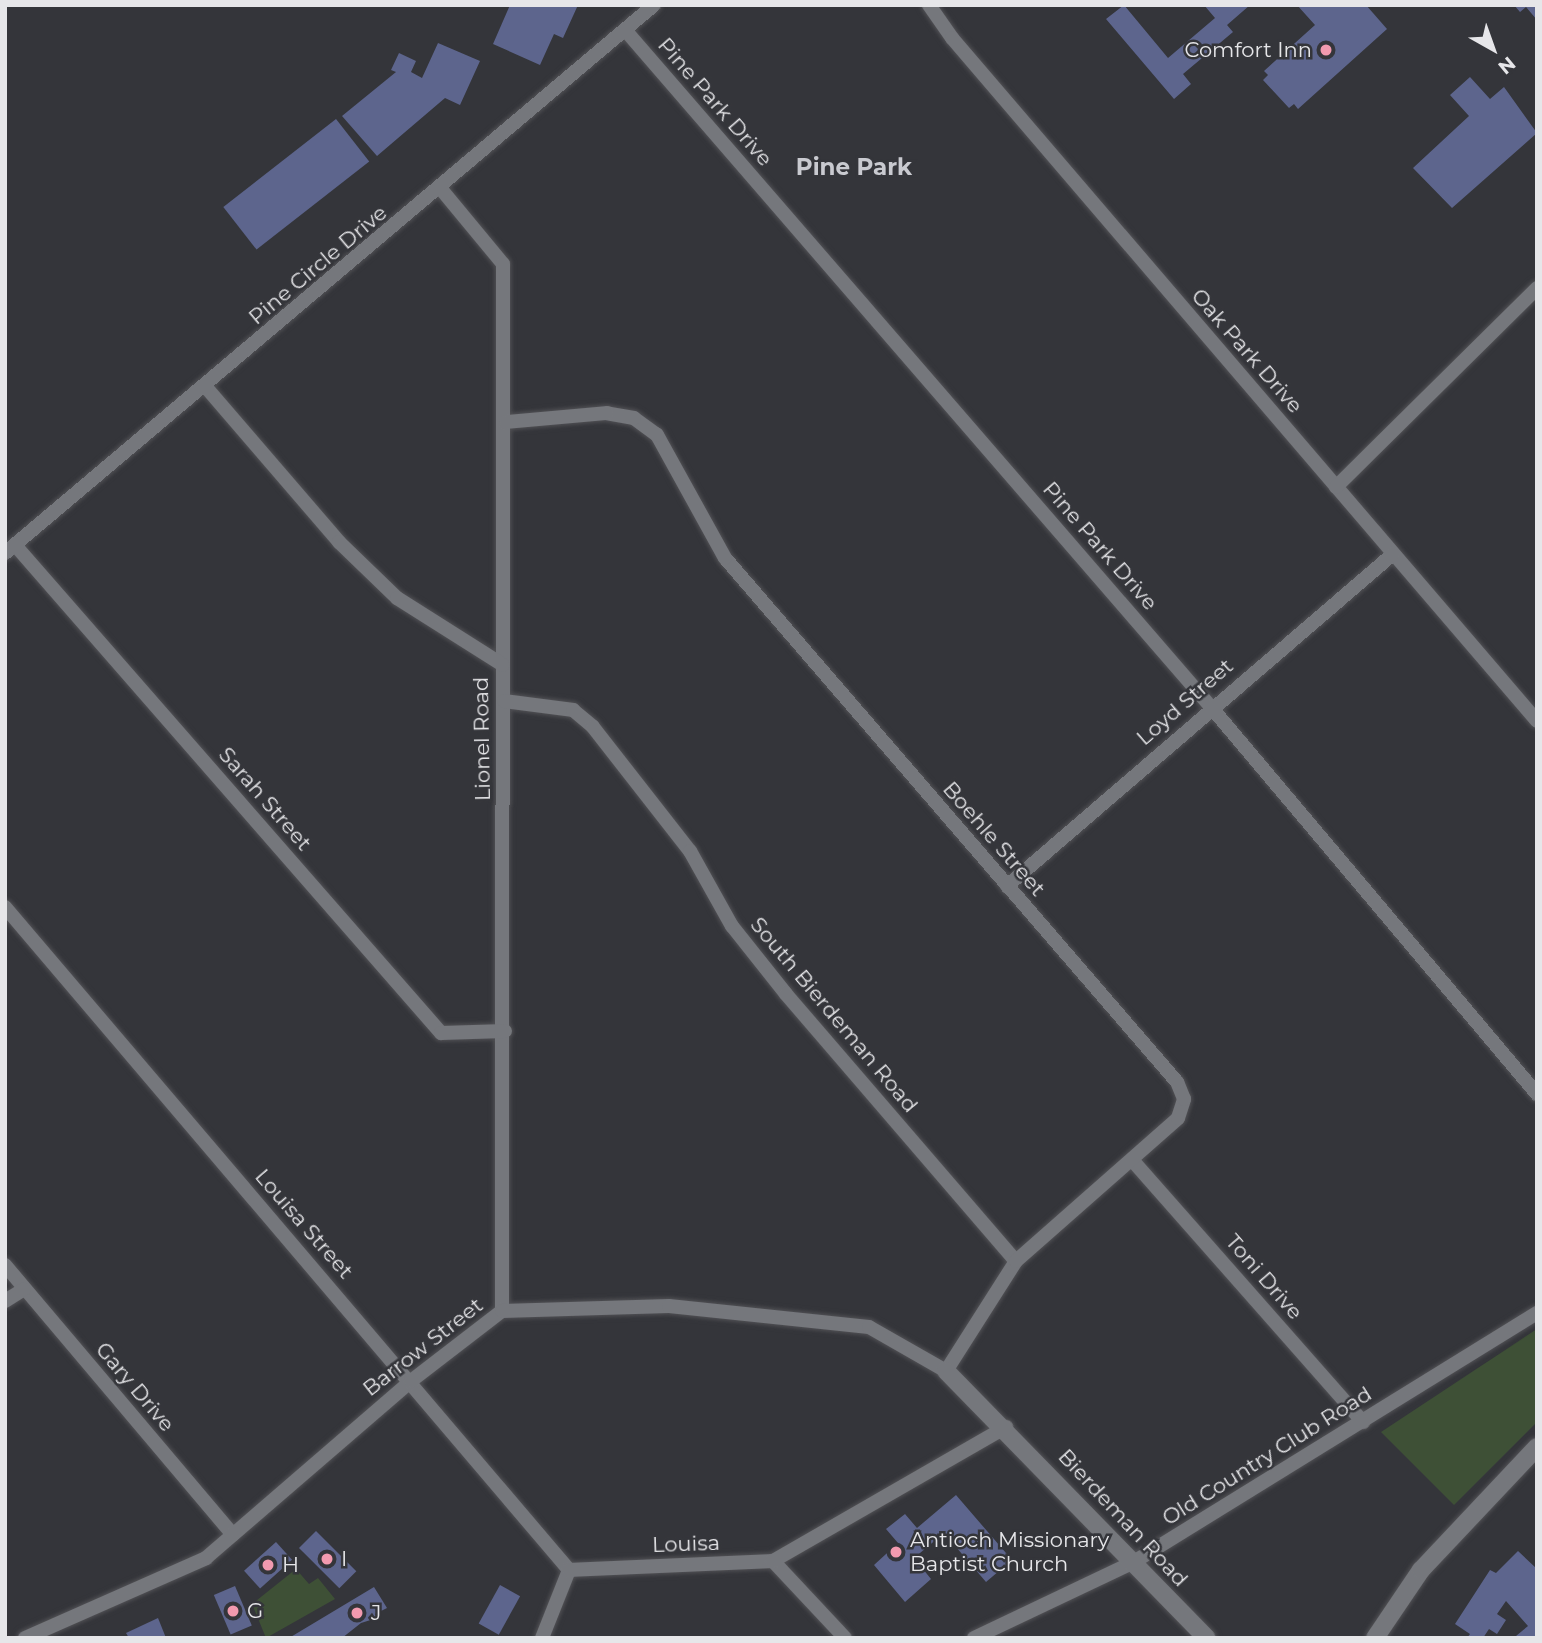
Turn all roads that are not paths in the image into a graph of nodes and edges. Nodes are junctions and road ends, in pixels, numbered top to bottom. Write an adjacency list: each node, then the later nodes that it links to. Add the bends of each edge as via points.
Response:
1 (654, 5): 3 (street, Pine Circle Drive)
2 (929, 5): 8 (street, Oak Park Drive)
3 (626, 31): 4 (street, Pine Circle Drive); 13 (street, Pine Park Drive)
4 (441, 189): 6 (street, Pine Circle Drive); 7 (street, Lionel Road, via 503,264)
5 (1537, 288): 8 (street)
6 (205, 386): 9 (street, Pine Circle Drive); 11 (street, via 339,542 397,598)
7 (506, 422): 11 (street, Lionel Road); 15 (street, Boehle Street, via 607,413 634,418 657,435 725,558)
8 (1336, 487): 10 (street, Oak Park Drive)
9 (10, 549): 17 (street, Sarah Street, via 441,1033)
10 (1393, 554): 13 (street, Loyd Street); 14 (street, Oak Park Drive)
11 (503, 665): 12 (street, Lionel Road)
12 (504, 701): 17 (street, Lionel Road); 20 (street, South Bierdeman Road, via 573,710 593,727 690,851 732,926 786,995)
13 (1211, 706): 15 (street, Loyd Street); 18 (street, Pine Park Drive)
14 (1537, 721)
15 (1007, 886): 19 (street, Boehle Street, via 1177,1082 1184,1099 1178,1118)
16 (5, 906): 27 (street, Louisa Street)
17 (505, 1031): 24 (street, Lionel Road)
18 (1537, 1094)
19 (1133, 1161): 20 (street, Boehle Street); 28 (street, Toni Drive)
20 (1016, 1261): 26 (street, Boehle Street)
21 (5, 1265): 22 (street, Gary Drive)
22 (24, 1289): 23 (street); 31 (street, Gary Drive)
23 (5, 1301)
24 (502, 1311): 26 (street, Barrow Street, via 669,1306 869,1327); 27 (street, Barrow Street)
25 (1537, 1313): 28 (street, Old Country Club Road)
26 (946, 1371): 29 (street, Bierdeman Road)
27 (411, 1381): 31 (street, Barrow Street); 34 (street, Louisa Street)
28 (1363, 1422): 33 (street, Old Country Club Road)
29 (1006, 1427): 32 (street); 33 (street, Bierdeman Road)
30 (1537, 1447): 40 (street, via 1421,1570)
31 (233, 1535): 35 (street, Barrow Street, via 174,1574)
32 (773, 1561): 34 (street, Louisa); 37 (street)
33 (1132, 1563): 38 (street, Old Country Club Road); 39 (street, Bierdeman Road)
34 (569, 1570): 36 (street)
35 (25, 1638)
36 (542, 1638)
37 (845, 1638)
38 (974, 1638)
39 (1207, 1638)
40 (1375, 1638)

